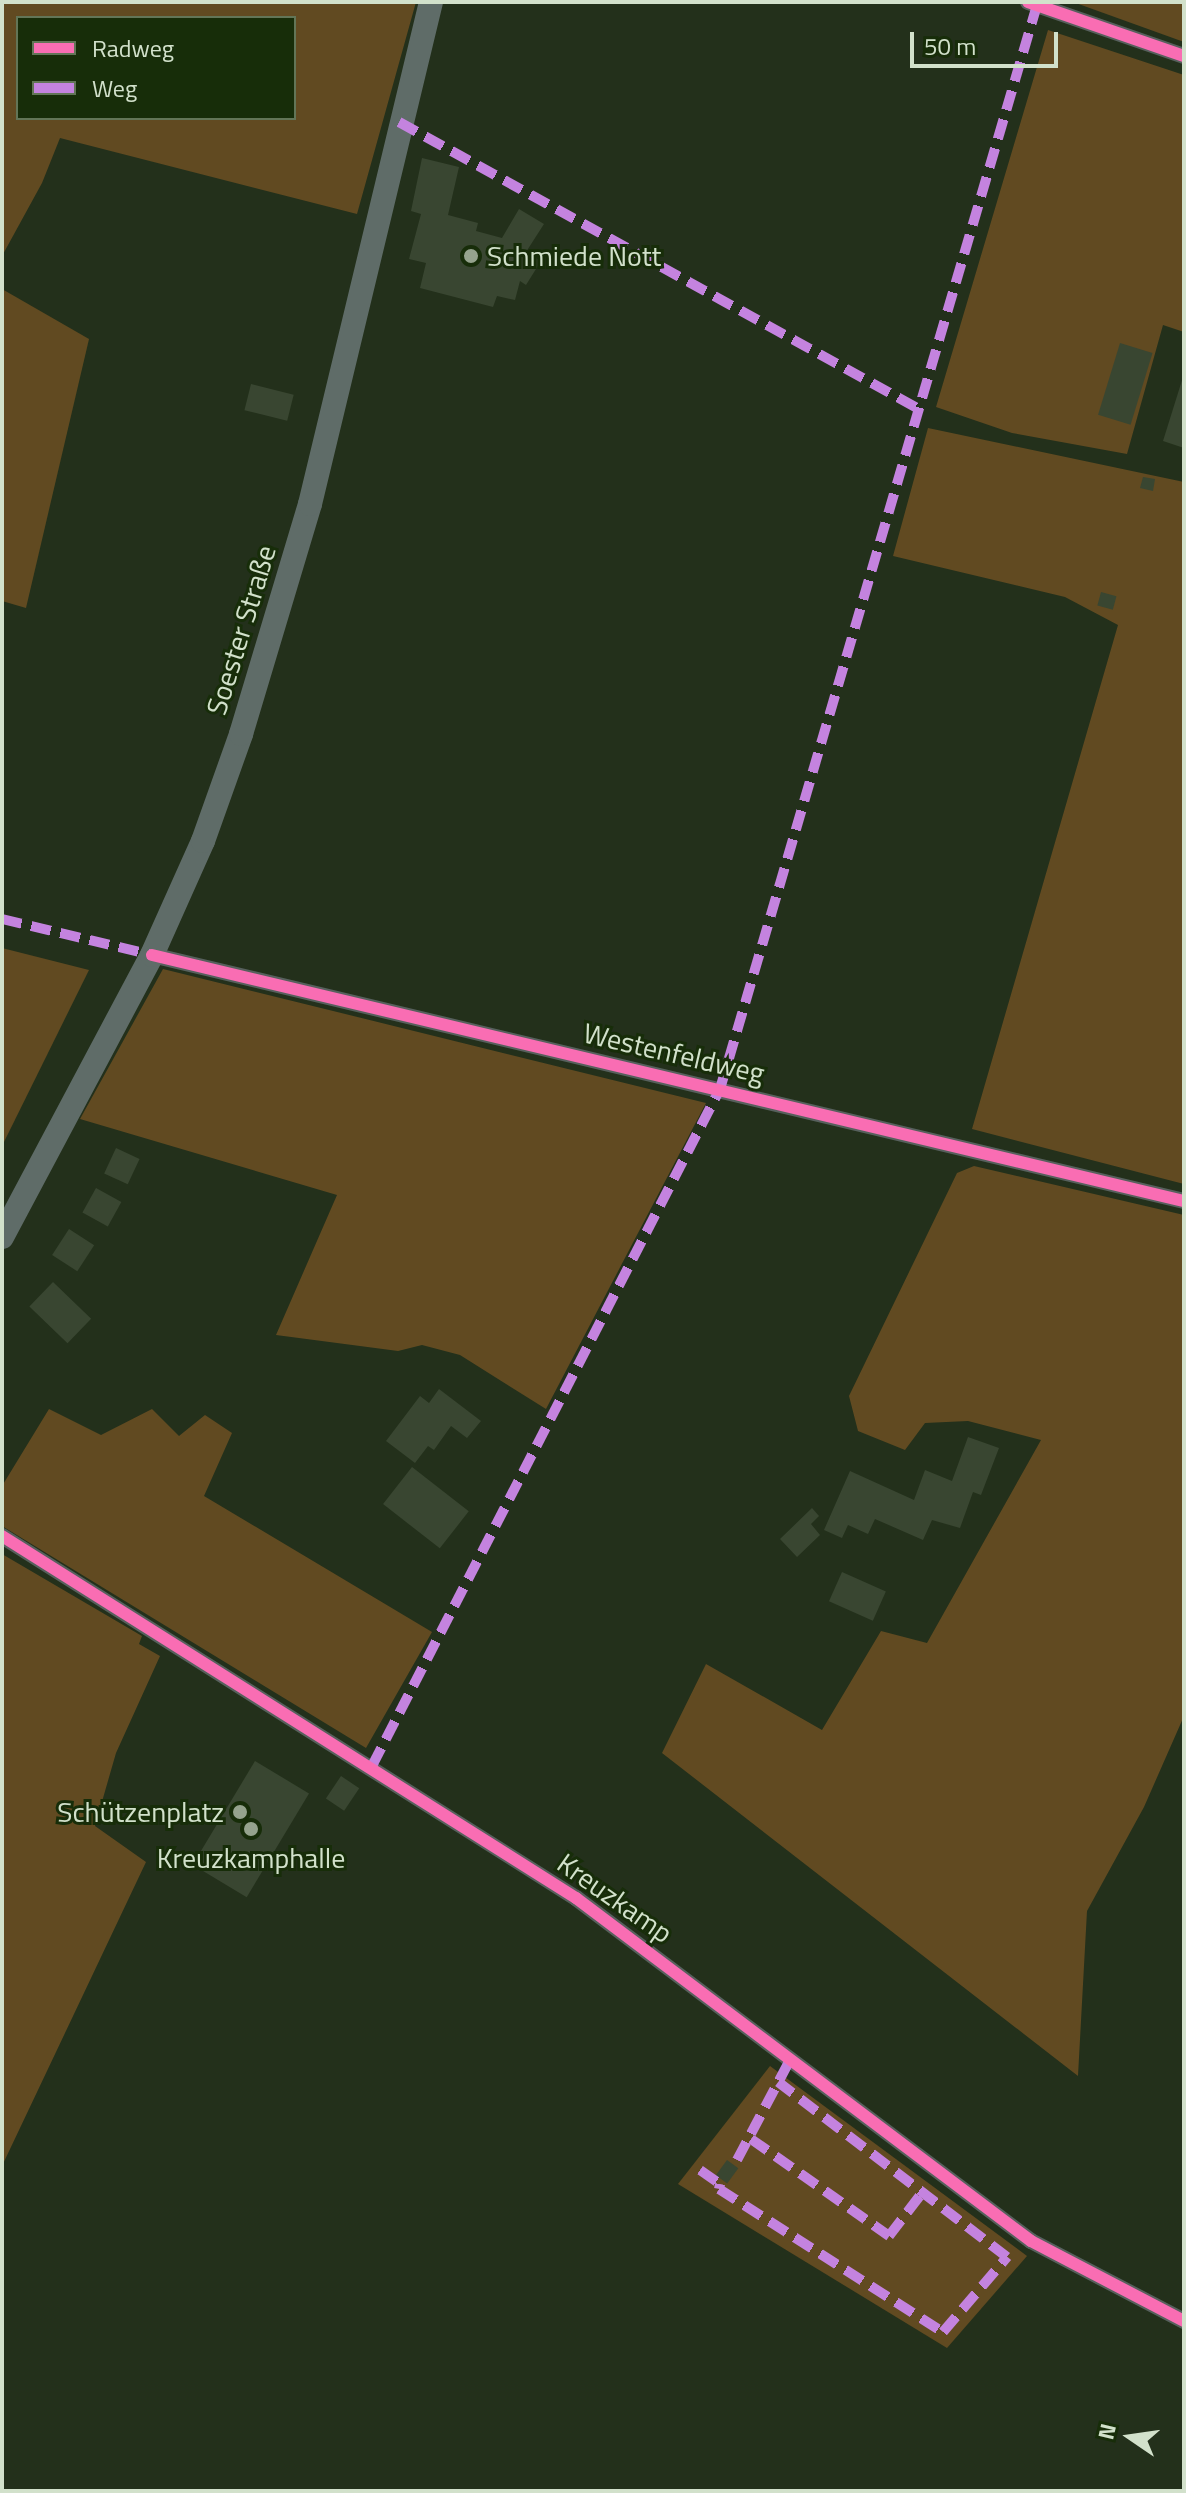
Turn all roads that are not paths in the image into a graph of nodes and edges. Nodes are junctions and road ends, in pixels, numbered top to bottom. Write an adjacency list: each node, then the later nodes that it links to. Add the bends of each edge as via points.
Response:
1 (431, 2): 4 (main road, Soester Straße, via 277,619 203,841)
2 (1028, 2): 3 (street)
3 (1184, 56)
4 (152, 955): 5 (street, Westenfeldweg); 6 (main road, Soester Straße)
5 (1184, 1201)
6 (2, 1237)
7 (2, 1536): 8 (street, Kreuzkamp, via 576,1898 1031,2241)
8 (1184, 2321)

